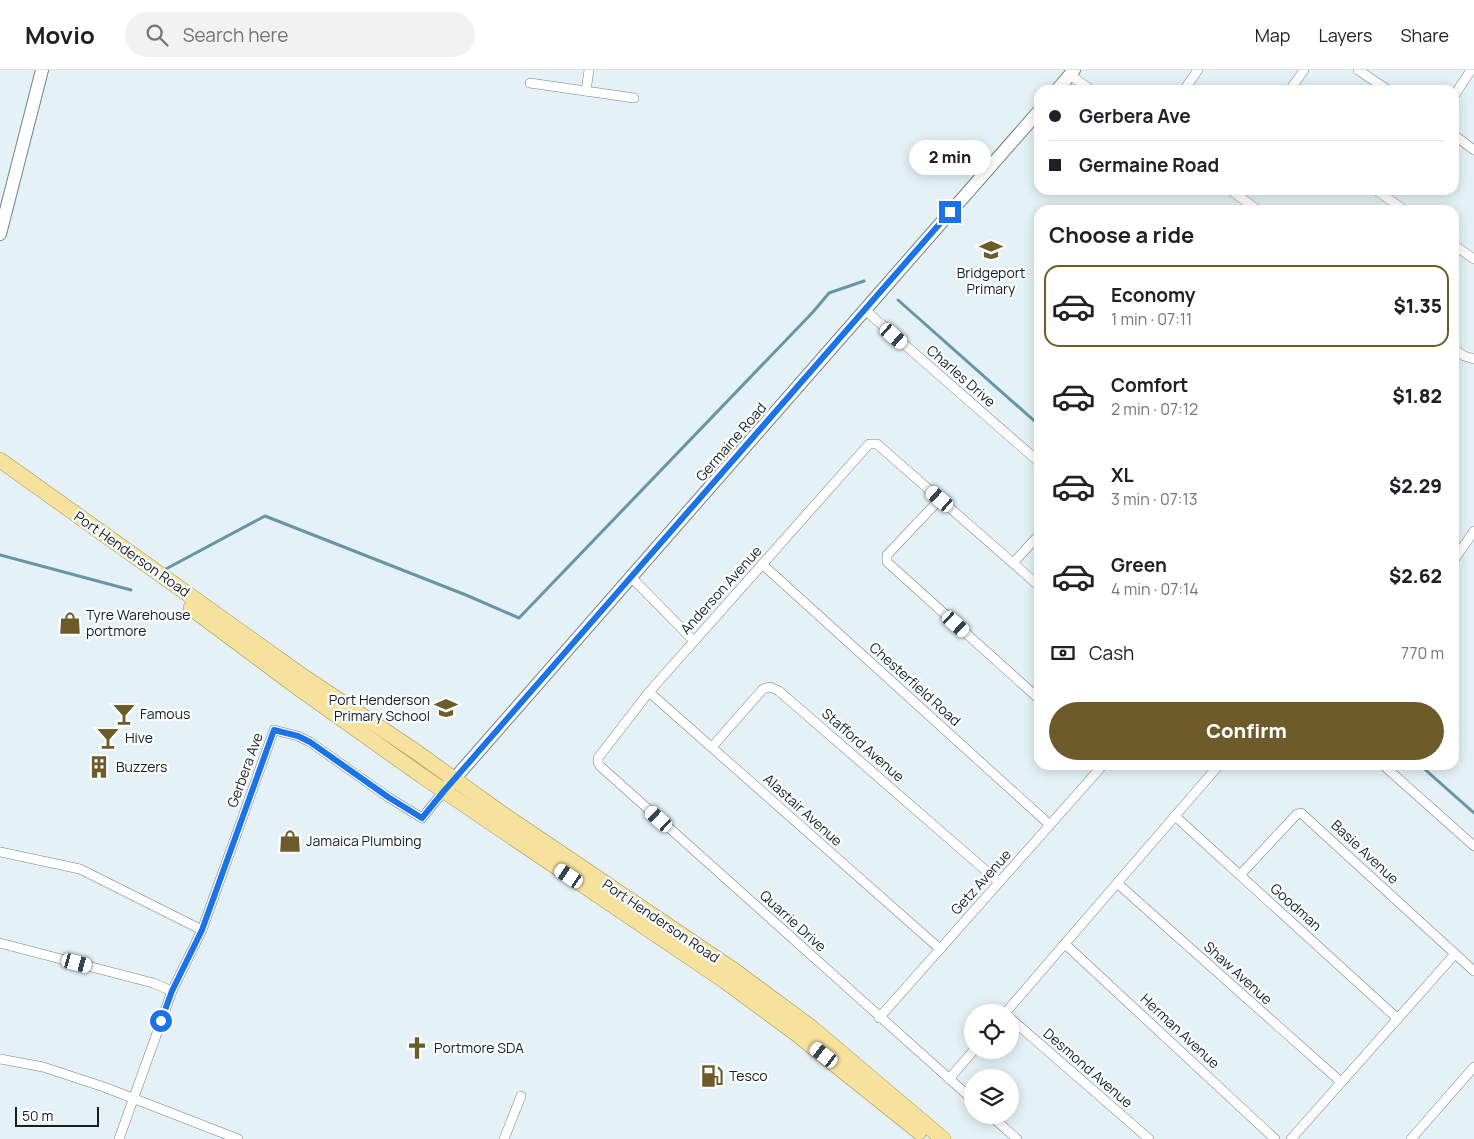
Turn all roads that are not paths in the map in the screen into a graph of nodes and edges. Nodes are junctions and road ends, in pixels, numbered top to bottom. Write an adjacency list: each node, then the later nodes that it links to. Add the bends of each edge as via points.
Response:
1 (42, 70): 24 (street)
2 (589, 70): 15 (street)
3 (1198, 70): 11 (street)
4 (1304, 70): 12 (street)
5 (1358, 70): 13 (street)
6 (1471, 70): 14 (street)
7 (1072, 72): 9 (street); 10 (street)
8 (530, 83): 15 (street)
9 (1061, 85)
10 (1086, 85)
11 (1188, 85)
12 (1294, 85)
13 (1380, 85)
14 (1459, 88)
15 (586, 90): 16 (street)
16 (634, 98)
17 (1034, 117): 27 (street, Germaine Road)
18 (1459, 139): 19 (street)
19 (1474, 150)
20 (1237, 195): 22 (street)
21 (1383, 195): 23 (street)
22 (1251, 205)
23 (1397, 205)
24 (0, 234)
25 (1459, 248): 26 (street)
26 (1474, 259)
27 (865, 310): 30 (street, Charles Drive); 39 (street, Germaine Road)
28 (1459, 352): 29 (street)
29 (1474, 359)
30 (1034, 458)
31 (0, 460): 49 (main road, Port Henderson Road, via 304,677)
32 (0, 472): 50 (main road, Port Henderson Road)
33 (940, 499): 37 (street); 38 (street, Anderson Avenue, via 877,444 869,444); 43 (street, via 887,555 887,562)
34 (1474, 531): 36 (street)
35 (1034, 540): 37 (street)
36 (1459, 553)
37 (1013, 563): 40 (street)
38 (762, 564): 41 (street, Anderson Avenue); 52 (street, Chesterfield Road)
39 (632, 578): 41 (street); 49 (street, Germaine Road)
40 (1034, 582)
41 (694, 641): 42 (street, Anderson Avenue)
42 (649, 692): 44 (street, Alastair Avenue); 45 (street, Anderson Avenue)
43 (1034, 694)
44 (712, 747): 56 (street, Stafford Avenue, via 763,689 779,690); 61 (street, Alastair Avenue)
45 (598, 762): 66 (street, Quarrie Drive)
46 (1099, 770): 52 (street, Getz Avenue)
47 (1215, 770): 51 (street)
48 (1389, 770): 53 (street)
49 (455, 779): 50 (street, Germaine Road); 82 (main road, Port Henderson Road, via 735,971 812,1028)
50 (444, 791): 58 (street, Gerbera Ave, via 422,818 310,742 274,730); 81 (main road, Port Henderson Road, via 726,982)
51 (1175, 816): 55 (street, Goodman); 57 (street)
52 (1050, 825): 56 (street, Getz Avenue)
53 (1474, 846)
54 (0, 852): 58 (street, via 80,869)
55 (1240, 875): 62 (street, Basie Avenue, via 1300,813); 67 (street, Goodman)
56 (999, 882): 61 (street, Getz Avenue)
57 (1117, 883): 60 (street); 73 (street, Shaw Avenue)
58 (202, 930): 64 (street, Gerbera Ave)
59 (0, 944): 64 (street, via 153,983)
60 (1065, 944): 65 (street); 85 (street, Herman Avenue)
61 (940, 949): 66 (street, Getz Avenue)
62 (1455, 954): 63 (street, Basie Avenue); 67 (street)
63 (1474, 971)
64 (172, 991): 76 (street, Gerbera Ave)
65 (1013, 1004)
66 (879, 1018): 72 (street, Quarrie Drive)
67 (1398, 1019): 73 (street)
68 (1019, 1026): 84 (street, Desmond Avenue)
69 (966, 1059): 72 (street)
70 (0, 1060): 76 (street, via 43,1067)
71 (1474, 1067): 87 (street)
72 (949, 1079): 74 (street, Quarrie Drive)
73 (1341, 1082): 86 (street)
74 (964, 1093)
75 (521, 1096): 80 (street)
76 (134, 1098): 78 (street, Gerbera Ave); 79 (street)
77 (1000, 1124): 83 (street)
78 (119, 1139)
79 (238, 1139)
80 (504, 1139)
81 (928, 1139)
82 (943, 1139)
83 (1017, 1139)
84 (1148, 1139)
85 (1275, 1139)
86 (1291, 1139)
87 (1411, 1139)

